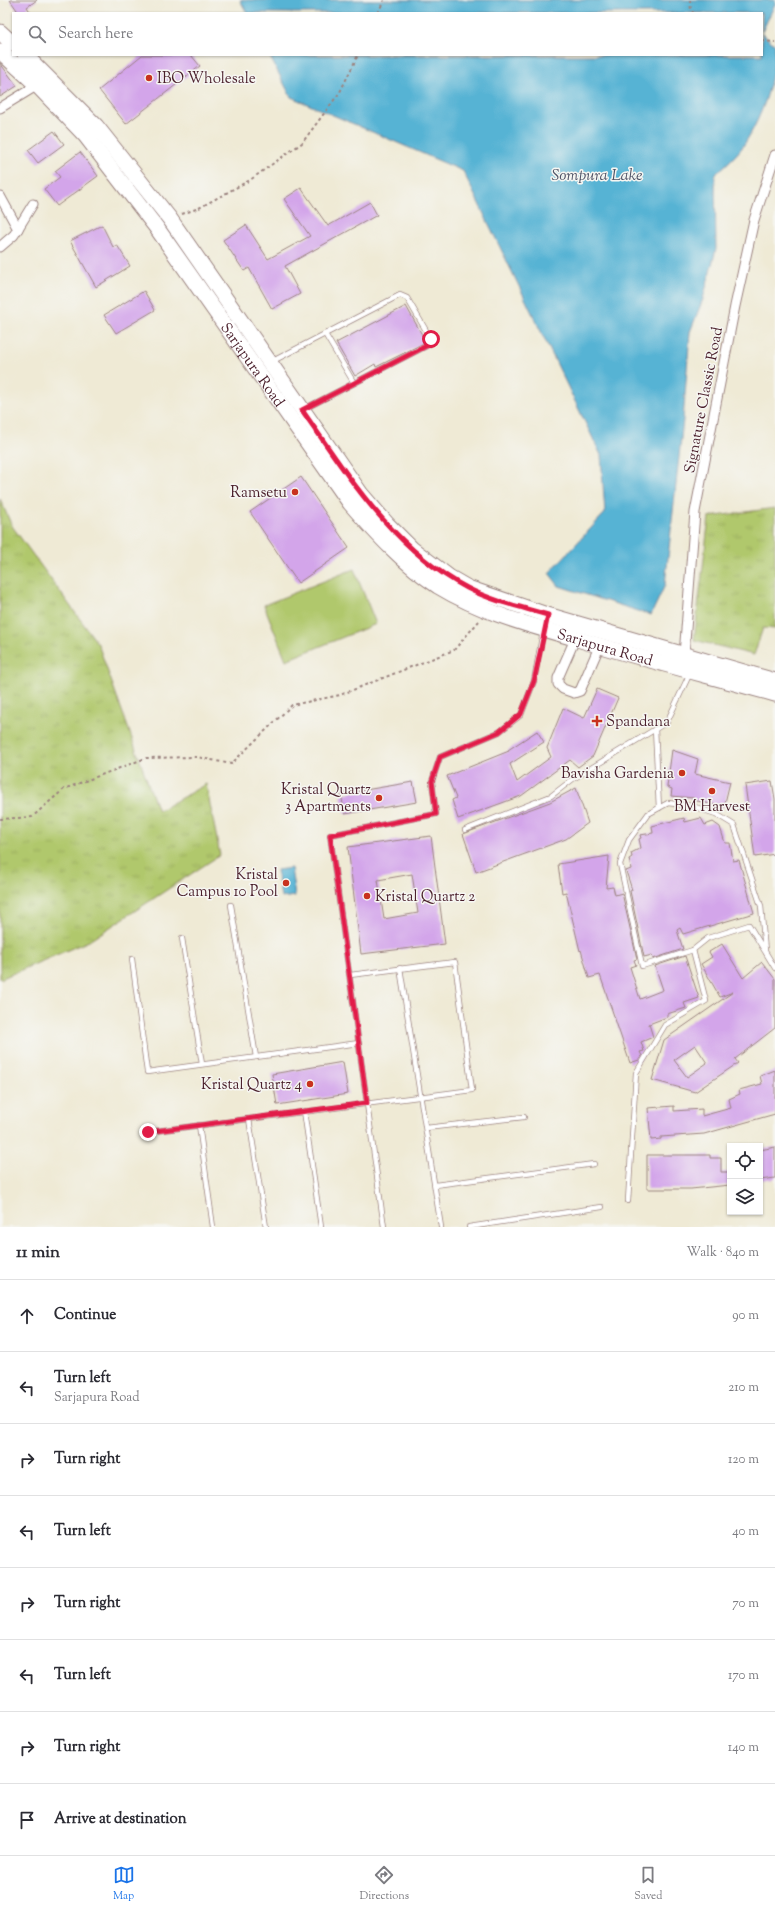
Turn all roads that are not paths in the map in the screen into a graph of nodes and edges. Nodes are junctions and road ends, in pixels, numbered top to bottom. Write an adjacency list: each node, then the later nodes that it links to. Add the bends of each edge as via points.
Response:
1 (0, 32): 2 (main road)
2 (12, 43)
3 (0, 51): 5 (main road, Sarjapura Road)
4 (26, 56): 5 (main road, Sarjapura Road)
5 (43, 82): 6 (street); 12 (main road, Sarjapura Road); 12 (main road, Sarjapura Road, via 96,126 170,219)
6 (0, 108)
7 (775, 155): 20 (street, Signature Classic Road, via 754,220 695,512)
8 (0, 196): 10 (street)
9 (33, 204): 10 (street)
10 (18, 229): 11 (street)
11 (0, 247)
12 (240, 332): 14 (main road, Sarjapura Road); 17 (main road, Sarjapura Road, via 350,503 401,557 437,585 488,611)
13 (325, 334): 14 (lane); 15 (lane); 15 (lane, via 400,295 407,298 431,339 430,344)
14 (270, 362): 16 (main road, Sarjapura Road)
15 (354, 383): 16 (lane)
16 (302, 410): 17 (main road, Sarjapura Road, via 361,494 412,549 468,588)
17 (546, 622): 18 (main road, Sarjapura Road); 20 (main road, Sarjapura Road); 33 (lane, via 534,681 521,714 499,732 440,757 432,781 436,814 330,835)
18 (575, 638): 19 (main road, Sarjapura Road); 19 (street, via 558,678 558,684 563,689 574,693 580,691)
19 (599, 646): 21 (main road, Sarjapura Road)
20 (684, 655): 22 (main road, Sarjapura Road)
21 (690, 672): 22 (main road, Sarjapura Road); 23 (lane, via 667,722)
22 (773, 687)
23 (655, 729): 24 (lane); 25 (lane, via 573,779 551,796)
24 (658, 808): 28 (lane, via 648,814 629,840 620,864 642,966); 29 (lane, via 668,804 692,806 716,814 734,825 761,906)
25 (465, 830)
26 (231, 905): 35 (lane)
27 (182, 938): 36 (lane)
28 (693, 950): 29 (lane, via 708,938 750,925); 47 (lane, via 706,1001 665,1025 636,1073)
29 (765, 951): 32 (lane)
30 (132, 959): 36 (lane, via 147,1072)
31 (400, 968): 33 (lane); 37 (lane); 37 (lane, via 455,962 472,1090)
32 (775, 968)
33 (350, 975): 34 (lane)
34 (359, 1043): 35 (lane); 38 (lane)
35 (256, 1057): 36 (lane)
36 (202, 1064)
37 (421, 1095): 38 (lane); 43 (lane)
38 (367, 1103): 39 (lane); 52 (lane)
39 (304, 1111): 41 (lane); 51 (lane)
40 (524, 1117): 43 (lane)
41 (249, 1119): 42 (lane); 50 (lane)
42 (199, 1126): 44 (lane); 49 (lane)
43 (426, 1128): 46 (lane)
44 (148, 1132)
45 (594, 1164): 46 (lane)
46 (434, 1185): 53 (lane)
47 (628, 1201)
48 (602, 1207): 54 (lane)
49 (213, 1227)
50 (266, 1227)
51 (320, 1227)
52 (384, 1227)
53 (441, 1227)
54 (469, 1227)

